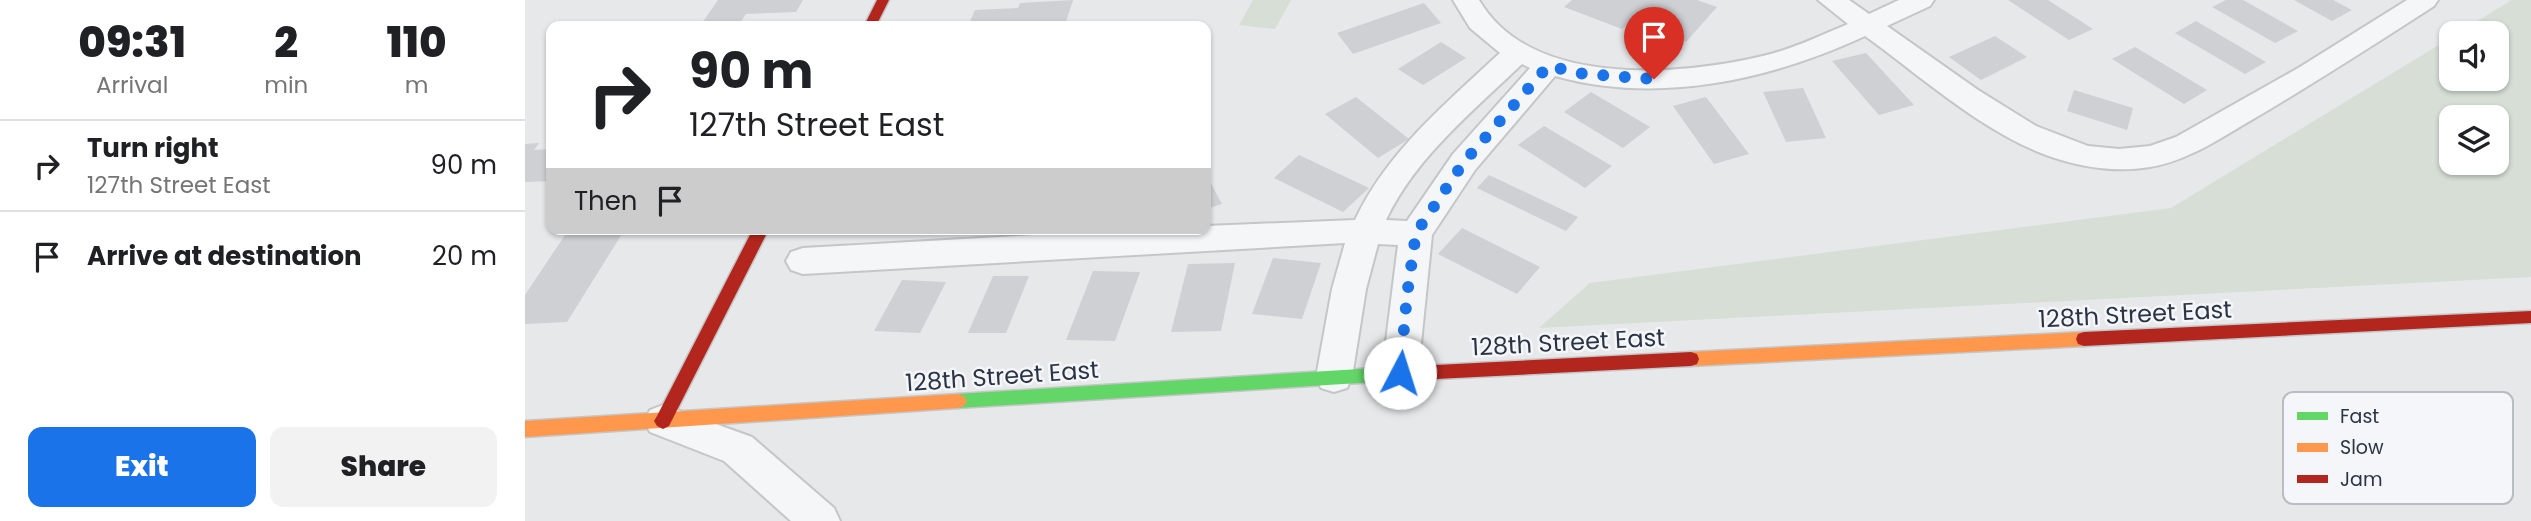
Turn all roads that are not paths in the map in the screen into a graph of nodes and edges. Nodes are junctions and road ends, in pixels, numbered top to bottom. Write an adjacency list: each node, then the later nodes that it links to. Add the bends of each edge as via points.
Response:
1 (883, 0): 6 (street)
2 (1466, 0): 8 (street, via 1480,22)
3 (1831, 0): 7 (street)
4 (1921, 0): 7 (street)
5 (2425, 0): 7 (street, via 2187,144 2146,159 2066,152 2021,133)
6 (872, 21)
7 (1868, 24): 9 (street, via 1776,61 1732,71 1654,79 1584,74)
8 (1518, 52): 9 (street); 10 (street, via 1400,173)
9 (1548, 66): 11 (street, via 1464,162)
10 (1366, 230): 11 (street); 13 (street); 16 (street)
11 (1416, 233): 15 (street)
12 (758, 235): 17 (street)
13 (803, 261)
14 (2531, 317): 15 (street, 128th Street East)
15 (1400, 373): 16 (street, 128th Street East)
16 (1334, 377): 17 (street, 128th Street East)
17 (663, 421): 18 (street, 128th Street East); 19 (street, via 738,449)
18 (525, 429)
19 (820, 521)

